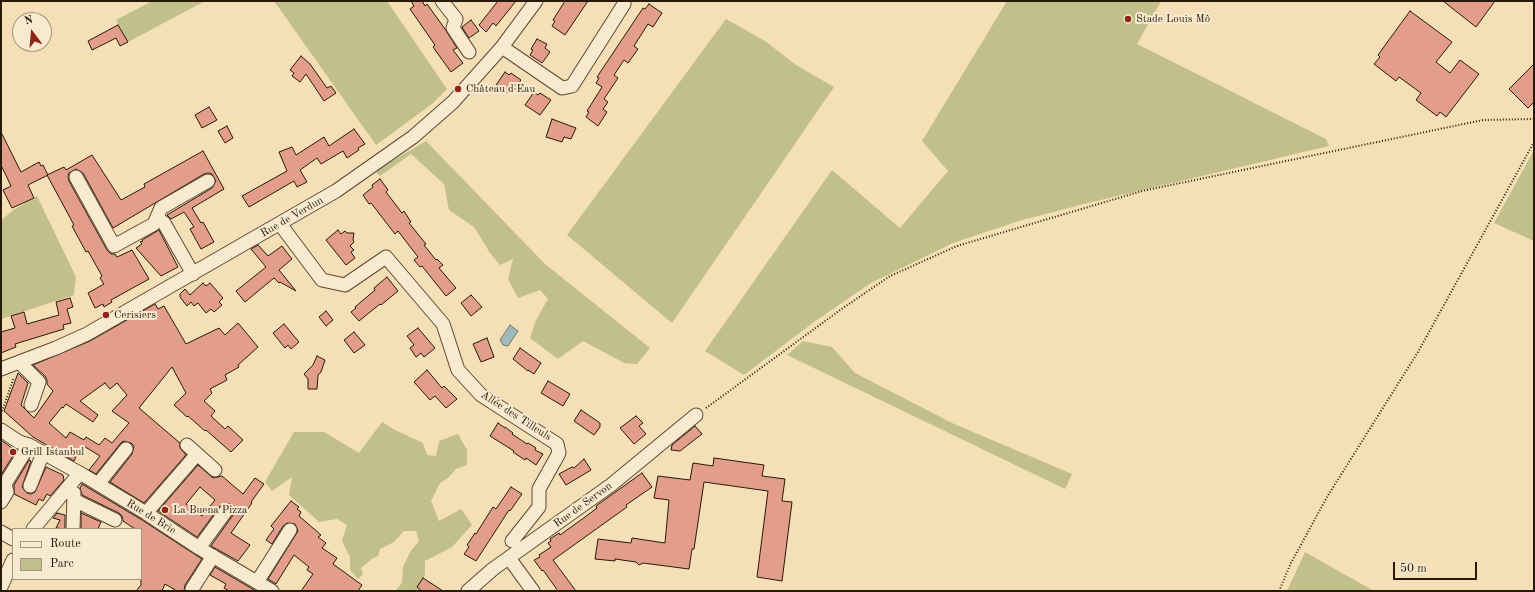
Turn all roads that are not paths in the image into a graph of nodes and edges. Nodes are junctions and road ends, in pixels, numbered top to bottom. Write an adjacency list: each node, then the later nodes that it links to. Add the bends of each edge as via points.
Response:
1 (442, 1): 5 (street, via 456,19 453,28)
2 (536, 1): 4 (street, Rue de Verdun)
3 (624, 1): 4 (street, via 572,86 562,88)
4 (502, 47): 9 (street, Rue de Verdun, via 453,102 413,137 336,191)
5 (469, 52)
6 (76, 177): 8 (street, via 114,246 154,224)
7 (208, 180): 8 (street, via 161,208)
8 (157, 218): 10 (street, via 164,223)
9 (280, 224): 10 (street, Rue de Verdun); 37 (street, Allée des Tilleuls, via 322,280 346,285 386,257 443,324 458,370 481,395 557,444 559,453 539,488 539,507)
10 (193, 274): 11 (street, Rue de Verdun, via 87,334)
11 (19, 362): 12 (street, Rue de Verdun); 13 (street, via 39,382)
12 (1, 369)
13 (31, 405)
14 (696, 415): 40 (street, Rue de Servon, via 611,485)
15 (1, 420): 18 (street, Rue de Brie)
16 (1, 430): 18 (street, Rue de Brie, via 9,437)
17 (187, 444): 21 (street)
18 (29, 445): 20 (street, Rue de Brie); 28 (street, via 5,484 7,492)
19 (126, 448): 24 (street)
20 (43, 453): 23 (street, Rue de Brie); 25 (street)
21 (197, 454): 22 (street); 30 (street)
22 (215, 470)
23 (80, 473): 24 (street, Rue de Brie); 26 (street)
24 (98, 484): 30 (street, Rue de Brie)
25 (30, 486)
26 (69, 486): 27 (street, via 74,493); 32 (street)
27 (74, 500): 31 (street); 33 (street)
28 (1, 502)
29 (226, 511): 38 (street)
30 (146, 513): 38 (street, Rue de Brie)
31 (116, 520)
32 (34, 528)
33 (73, 528)
34 (290, 530): 43 (street)
35 (1, 532): 36 (street)
36 (12, 538)
37 (512, 541)
38 (199, 548): 39 (street, Rue de Brie)
39 (213, 556): 43 (street, Rue de Brie); 44 (street)
40 (509, 558): 45 (street, Rue de Servon); 46 (street)
41 (12, 562): 42 (street)
42 (1, 587)
43 (262, 587)
44 (192, 589)
45 (468, 591)
46 (534, 591)

